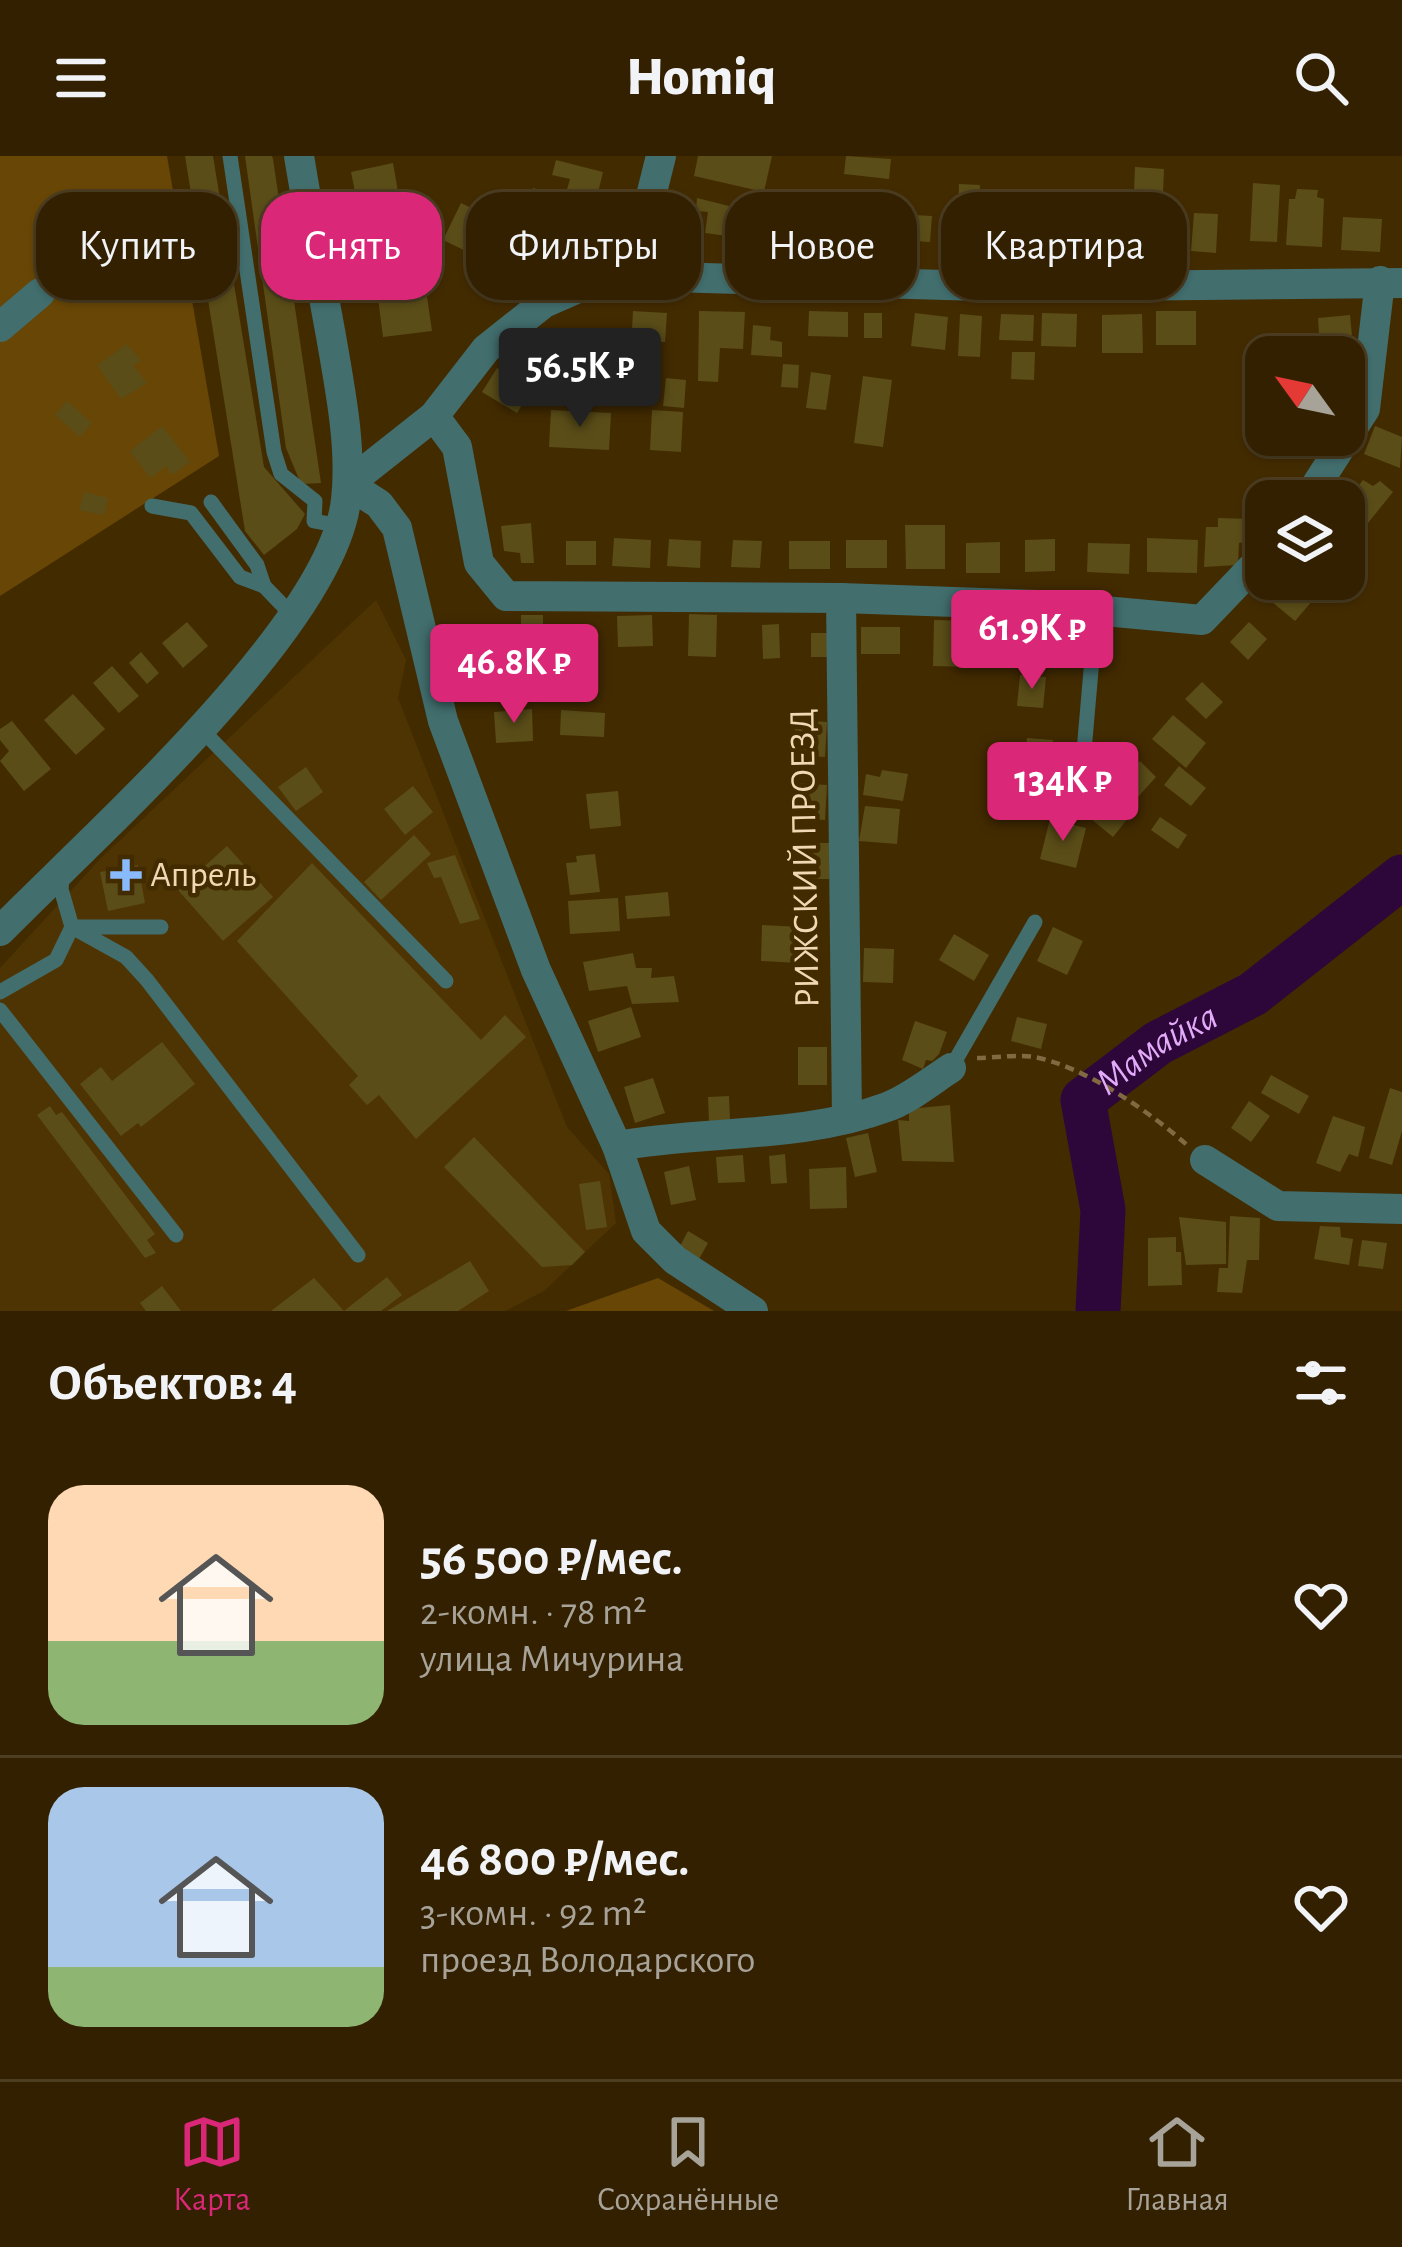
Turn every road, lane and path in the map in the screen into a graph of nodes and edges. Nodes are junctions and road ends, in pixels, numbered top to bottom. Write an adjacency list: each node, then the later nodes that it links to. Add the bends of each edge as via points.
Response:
1 (230, 156): 15 (lane, via 274,452 281,474 315,501 314,521)
2 (298, 156): 12 (street, via 341,393)
3 (661, 156): 4 (street)
4 (652, 192)
5 (701, 278): 6 (street, via 1016,287)
6 (1391, 282): 11 (street, via 1365,409)
7 (36, 296): 9 (street)
8 (551, 300): 10 (street, via 486,349)
9 (0, 327)
10 (434, 416): 12 (street); 18 (street, via 457,447 479,563 506,596)
11 (1319, 480)
12 (348, 484): 15 (street); 35 (street, via 397,528 442,721 536,970)
13 (211, 502): 17 (lane)
14 (152, 506): 17 (lane, via 191,513 240,577)
15 (341, 526): 20 (street)
16 (1245, 575): 19 (street, via 1202,620)
17 (264, 586): 20 (lane)
18 (841, 598): 19 (street); 34 (street, РИЖСКИЙ ПРОЕЗД)
19 (1096, 613): 22 (lane)
20 (293, 616): 21 (street)
21 (200, 728): 23 (street); 30 (lane)
22 (1080, 797)
23 (64, 866): 27 (lane); 28 (street)
24 (1035, 922): 33 (lane)
25 (141, 927): 26 (lane); 27 (lane); 29 (lane)
26 (161, 927)
27 (72, 928): 29 (lane); 31 (lane, via 56,960)
28 (0, 931)
29 (126, 956): 39 (lane)
30 (446, 981)
31 (0, 992)
32 (0, 1010): 38 (lane)
33 (954, 1064): 34 (street, via 890,1106); 36 (path, via 1034,1057 1157,1119)
34 (847, 1118): 35 (street)
35 (617, 1146): 40 (street, via 646,1231)
36 (1205, 1160): 37 (street, via 1278,1206)
37 (1402, 1209)
38 (176, 1235)
39 (358, 1255)
40 (753, 1311)

